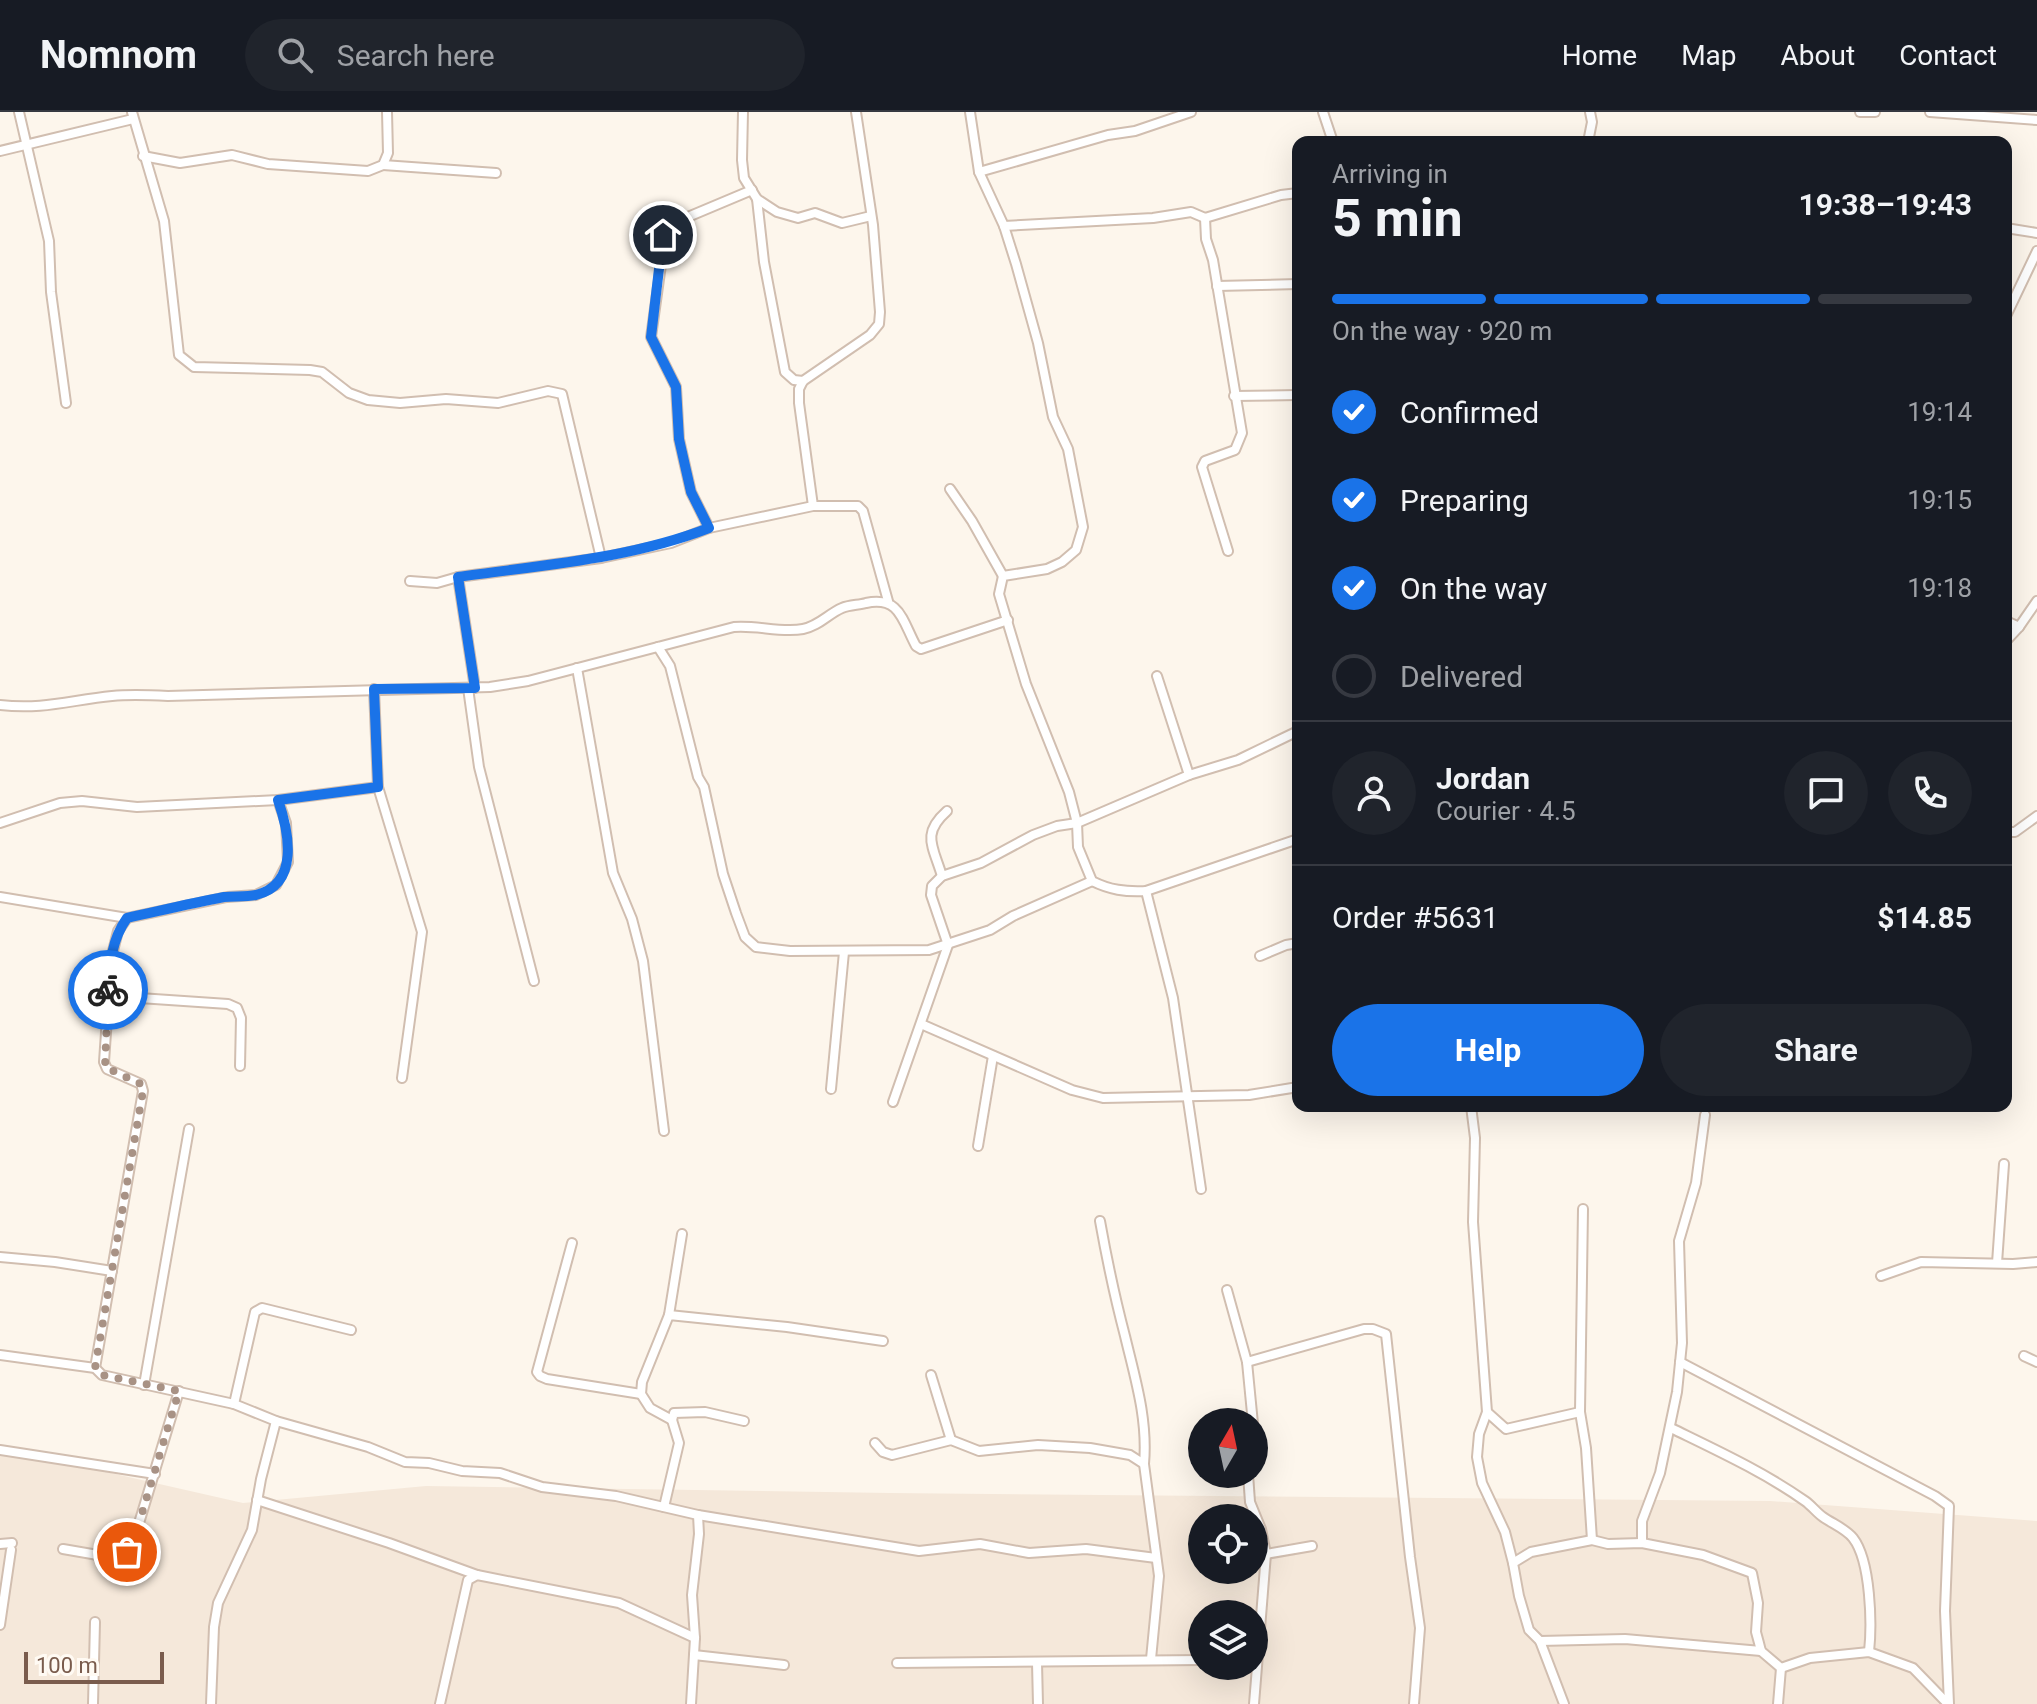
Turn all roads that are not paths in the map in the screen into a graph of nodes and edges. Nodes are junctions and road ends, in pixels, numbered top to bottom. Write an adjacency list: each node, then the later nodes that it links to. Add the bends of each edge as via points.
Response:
1 (19, 112): 16 (street)
2 (387, 112): 19 (street, via 388,153)
3 (743, 112): 22 (street, via 744,178)
4 (856, 112): 25 (street)
5 (970, 112): 20 (street)
6 (1191, 112): 20 (street)
7 (1323, 112): 14 (street)
8 (1590, 112): 15 (street)
9 (1860, 112): 10 (street)
10 (1875, 112)
11 (1934, 112): 13 (street)
12 (132, 116): 16 (street); 18 (street)
13 (2037, 120)
14 (1331, 136)
15 (1589, 136)
16 (28, 146): 17 (street); 37 (street, via 49,241)
17 (0, 151)
18 (143, 156): 19 (street, via 180,163 232,155 268,164 368,171); 42 (street, via 164,221 179,355 185,362 194,367 322,372 349,393 400,403 498,403 548,391 562,394)
19 (383, 165): 21 (street)
20 (979, 172): 27 (street)
21 (496, 173)
22 (752, 190): 24 (street); 40 (street, via 666,229 651,325 654,346 676,387 679,439 691,492)
23 (1292, 194): 26 (street)
24 (757, 199): 25 (street, via 798,218 815,213 842,223); 34 (street, via 785,372)
25 (871, 216): 34 (street, via 879,324)
26 (1205, 218): 27 (street, via 1191,212); 32 (street)
27 (1004, 226): 43 (street, via 1053,417 1068,449 1083,527 1076,550 1062,562)
28 (2012, 229): 29 (street)
29 (2037, 233)
30 (2037, 251): 33 (street)
31 (1292, 284): 32 (street)
32 (1217, 286): 36 (street)
33 (2012, 303)
34 (803, 381): 39 (street, via 799,403)
35 (1292, 395): 36 (street)
36 (1234, 396): 41 (street, via 1240,442 1202,467)
37 (66, 403)
38 (950, 489): 43 (street)
39 (813, 506): 40 (street); 46 (street, via 858,506 863,511)
40 (709, 528): 42 (street, via 671,543)
41 (1228, 551)
42 (601, 558): 44 (street)
43 (1003, 576): 48 (street, via 999,594)
44 (458, 577): 45 (street, via 437,583); 55 (street)
45 (410, 581)
46 (888, 601): 48 (street, via 921,649); 52 (street, via 842,608 804,629 734,627)
47 (2037, 601): 50 (street)
48 (1008, 620): 65 (street)
49 (2012, 624): 50 (street)
50 (2019, 627): 51 (street)
51 (2012, 635)
52 (658, 647): 53 (street); 75 (street, via 670,666 723,874 745,937 756,947)
53 (577, 668): 55 (street); 90 (street, via 613,873 643,961)
54 (1157, 676): 59 (street)
55 (471, 688): 56 (street); 77 (street, via 479,767)
56 (374, 689): 57 (street, via 111,696 55,706); 60 (street)
57 (0, 705)
58 (1292, 734): 59 (street, via 1238,760)
59 (1189, 775): 65 (street)
60 (378, 787): 61 (street); 82 (street, via 422,932)
61 (278, 800): 64 (street, via 137,807 82,801); 72 (street, via 286,823 288,862 276,885 256,895)
62 (947, 811): 68 (street, via 930,832)
63 (2037, 816): 66 (street)
64 (0, 823)
65 (1077, 823): 68 (street, via 1033,835 981,863); 69 (street, via 1078,847)
66 (2012, 832)
67 (1292, 841): 70 (street)
68 (942, 876): 74 (street, via 931,895)
69 (1092, 881): 70 (street, via 1125,892); 74 (street)
70 (1146, 891): 85 (street, via 1173,998)
71 (0, 897): 72 (street)
72 (127, 918): 78 (street, via 111,959)
73 (1292, 944): 76 (street)
74 (948, 945): 75 (street); 79 (street)
75 (844, 952): 84 (street)
76 (1260, 956)
77 (534, 981)
78 (110, 996): 81 (street, via 237,1008); 101 (street, via 105,1067 141,1084 143,1091)
79 (921, 1024): 80 (street); 86 (street)
80 (993, 1056): 85 (street, via 1094,1097); 91 (street)
81 (240, 1066)
82 (402, 1078)
83 (1292, 1088): 85 (street)
84 (831, 1089)
85 (1187, 1096): 93 (street)
86 (893, 1102)
87 (1472, 1112): 119 (street, via 1473,1222)
88 (1705, 1115): 110 (street, via 1696,1183 1679,1241)
89 (189, 1129): 114 (street)
90 (664, 1131)
91 (978, 1146)
92 (2004, 1164): 100 (street)
93 (1201, 1189)
94 (1583, 1209): 120 (street)
95 (1100, 1221): 128 (street, via 1142,1403)
96 (682, 1234): 104 (street)
97 (572, 1243): 116 (street, via 537,1372 547,1379)
98 (0, 1257): 101 (street)
99 (2037, 1262): 100 (street)
100 (1997, 1263): 102 (street, via 1921,1262)
101 (112, 1271): 112 (street)
102 (1881, 1276)
103 (1227, 1290): 109 (street)
104 (669, 1315): 106 (street); 116 (street)
105 (351, 1330): 117 (street, via 262,1308 255,1312)
106 (883, 1341)
107 (0, 1355): 112 (street)
108 (2024, 1356): 111 (street)
109 (1247, 1362): 118 (street); 162 (street, via 1364,1329 1386,1334 1420,1628)
110 (1680, 1362): 124 (street); 165 (street, via 1949,1506)
111 (2037, 1362)
112 (95, 1368): 114 (street, via 102,1375)
113 (931, 1375): 125 (street)
114 (144, 1385): 115 (street)
115 (179, 1391): 117 (street); 129 (street)
116 (641, 1394): 121 (street, via 650,1408)
117 (234, 1404): 122 (street)
118 (1251, 1408)
119 (1487, 1412): 120 (street, via 1506,1429); 140 (street, via 1477,1457)
120 (1580, 1412): 133 (street)
121 (672, 1420): 123 (street, via 677,1412 705,1412); 131 (street, via 679,1443)
122 (276, 1421): 130 (street); 131 (street, via 405,1462 500,1473 549,1488)
123 (744, 1421)
124 (1671, 1428): 134 (street, via 1642,1521); 147 (street, via 1783,1487 1852,1537 1864,1568)
125 (951, 1440): 126 (street, via 892,1455); 128 (street, via 979,1451 1038,1445 1090,1448 1130,1455)
126 (875, 1443)
127 (0, 1450): 129 (street)
128 (1144, 1464): 139 (street)
129 (155, 1474): 137 (street, via 127,1552 115,1558)
130 (257, 1500): 141 (street); 157 (street, via 252,1530 215,1614)
131 (664, 1507): 132 (street)
132 (698, 1515): 139 (street, via 919,1551 980,1544 1029,1553 1086,1549); 144 (street, via 692,1595)
133 (1592, 1540): 134 (street); 140 (street, via 1531,1552)
134 (1642, 1543): 146 (street, via 1703,1555 1752,1573)
135 (0, 1544): 143 (street, via 11,1546)
136 (1312, 1546): 138 (street)
137 (63, 1549)
138 (1268, 1554)
139 (1156, 1558): 149 (street)
140 (1513, 1563): 145 (street, via 1529,1630)
141 (477, 1575): 144 (street, via 619,1603); 158 (street, via 468,1580)
142 (95, 1622): 156 (street)
143 (0, 1625)
144 (695, 1638): 148 (street)
145 (1540, 1641): 146 (street, via 1625,1639); 163 (street)
146 (1761, 1651): 154 (street)
147 (1869, 1652): 154 (street, via 1810,1658); 165 (street, via 1913,1668)
148 (694, 1655): 153 (street); 159 (street)
149 (1151, 1659): 150 (street); 152 (street)
150 (1188, 1660)
151 (897, 1663): 152 (street)
152 (1037, 1663): 160 (street)
153 (784, 1665)
154 (1781, 1668): 164 (street)
155 (1255, 1680): 161 (street)
156 (93, 1704)
157 (211, 1704)
158 (440, 1704)
159 (691, 1704)
160 (1038, 1704)
161 (1254, 1704)
162 (1414, 1704)
163 (1564, 1704)
164 (1778, 1704)
165 (1948, 1704)

